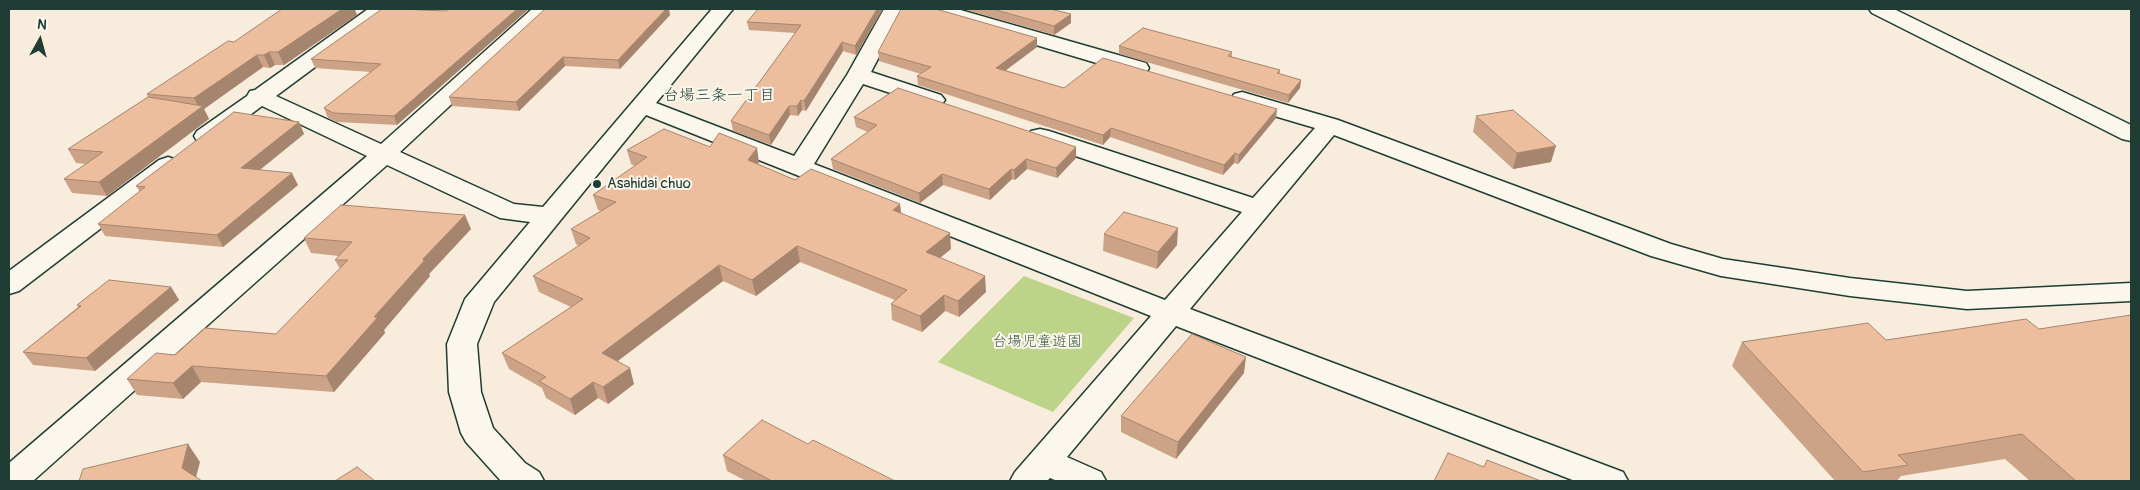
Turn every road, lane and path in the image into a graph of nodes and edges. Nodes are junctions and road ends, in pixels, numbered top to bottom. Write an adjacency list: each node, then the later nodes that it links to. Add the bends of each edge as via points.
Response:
1 (381, 9): 10 (street)
2 (544, 9): 16 (street)
3 (723, 9): 11 (street)
4 (894, 9): 8 (street)
5 (936, 9): 7 (street)
6 (1879, 9): 15 (street)
7 (1161, 75)
8 (858, 76): 12 (street); 17 (street)
9 (1217, 92): 13 (street)
10 (258, 96): 16 (street); 20 (street)
11 (643, 106): 17 (street); 19 (street)
12 (951, 106)
13 (1330, 125): 18 (street); 21 (street, via 1661,250 1721,267 1850,287 1967,300)
14 (1016, 128): 18 (street)
15 (2131, 134)
16 (384, 154): 19 (street, via 509,212); 24 (street)
17 (799, 168): 22 (street)
18 (1257, 208): 22 (street)
19 (549, 215): 25 (street, via 480,299 462,344 465,392 478,433 513,472)
20 (9, 286)
21 (2131, 292)
22 (1169, 312): 23 (street); 27 (street)
23 (1036, 471): 26 (street)
24 (11, 481)
25 (527, 481)
26 (1089, 481)
27 (1611, 481)

